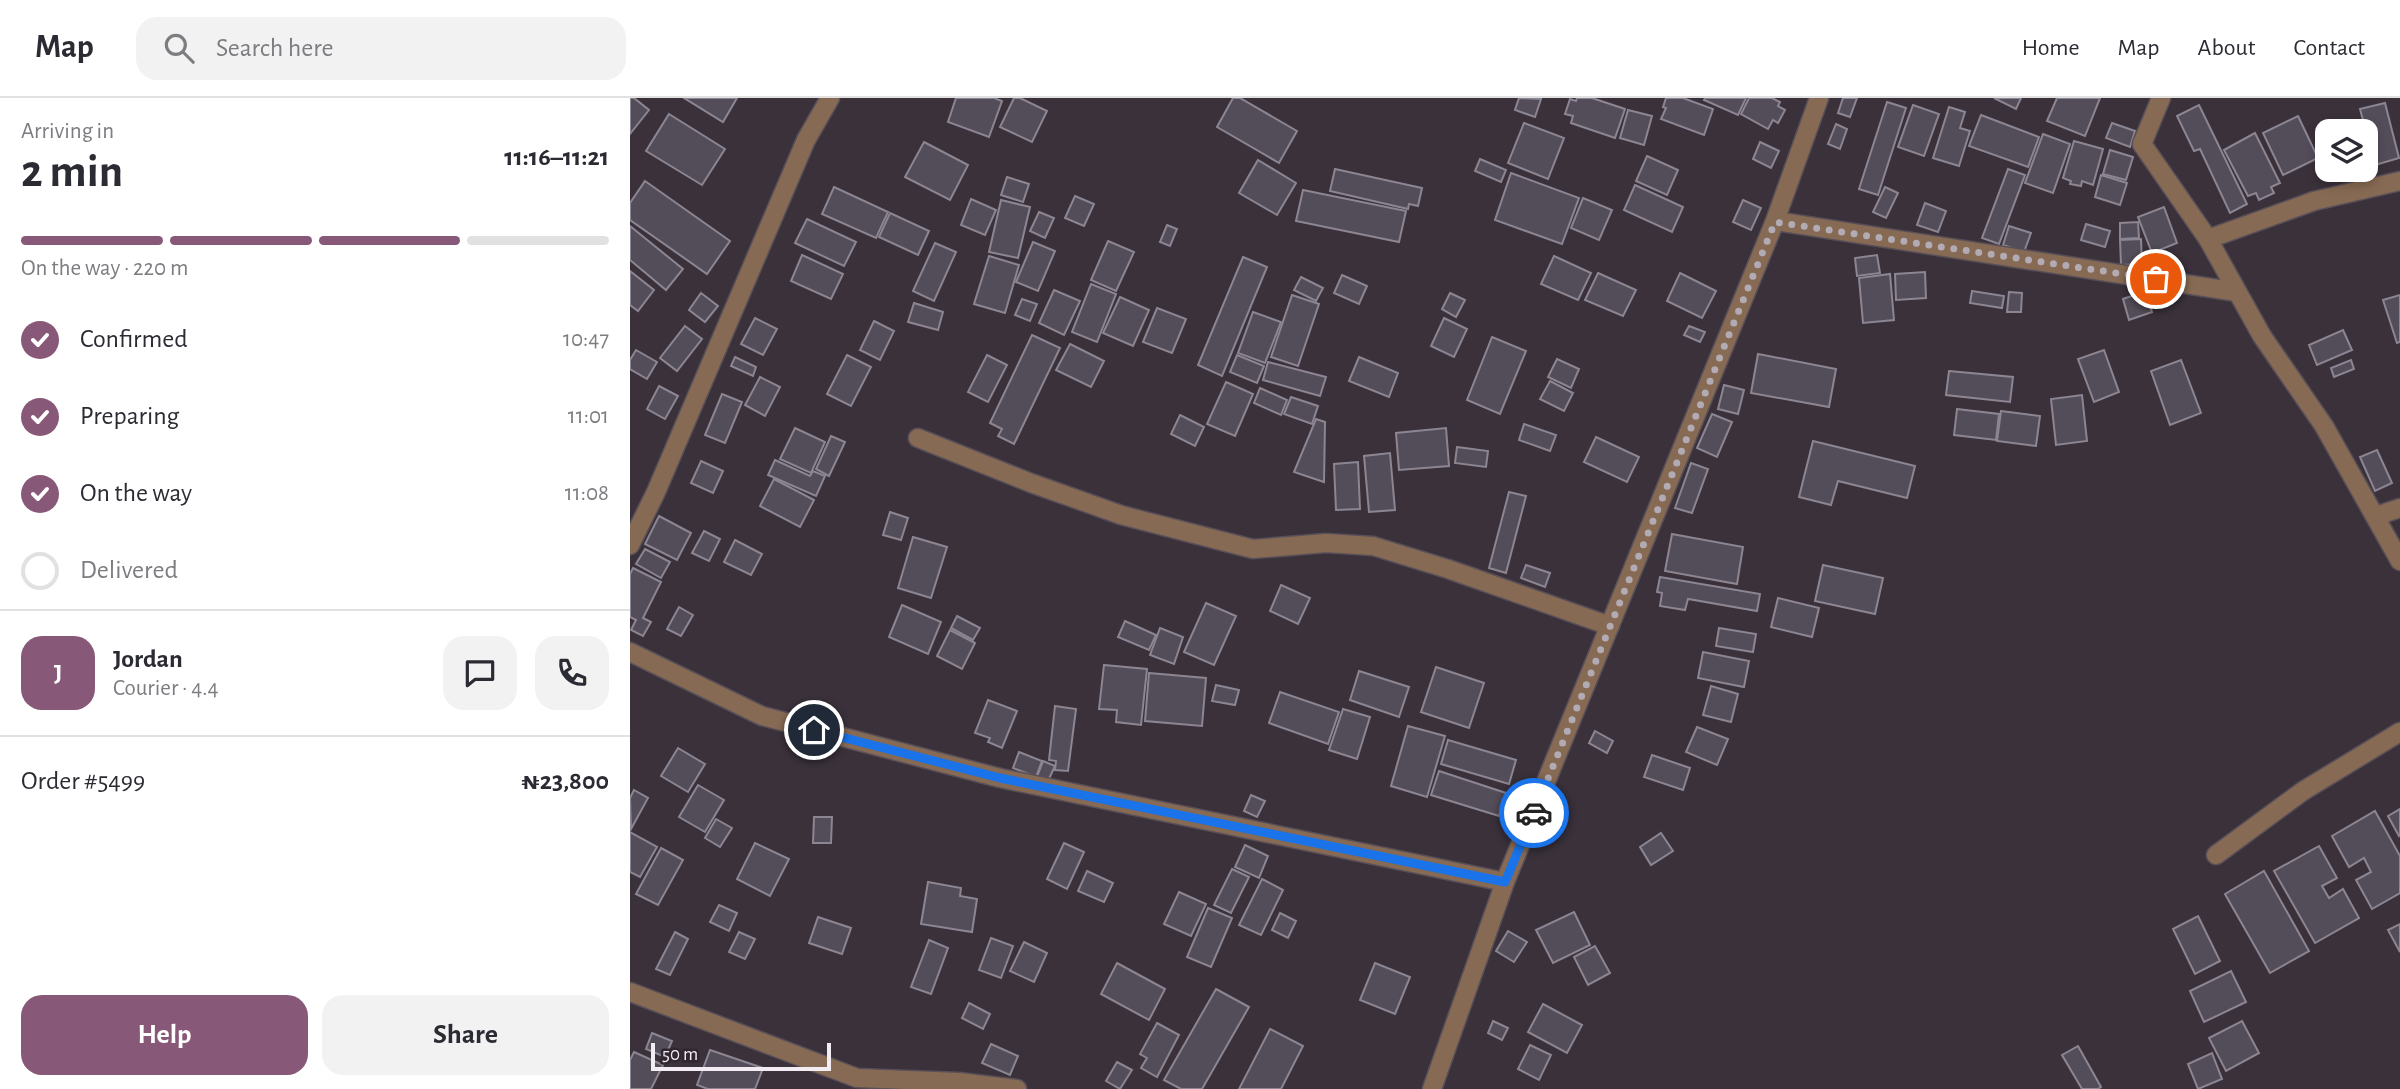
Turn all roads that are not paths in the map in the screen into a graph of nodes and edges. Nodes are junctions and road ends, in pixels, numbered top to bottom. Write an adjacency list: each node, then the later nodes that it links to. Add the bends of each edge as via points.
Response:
1 (830, 98): 11 (street, via 806,140)
2 (1819, 98): 5 (street)
3 (2161, 98): 6 (street, via 2142,144)
4 (2400, 181): 6 (street, via 2314,201)
5 (1775, 222): 7 (street); 13 (street)
6 (2208, 239): 7 (street)
7 (2237, 292): 10 (street)
8 (918, 438): 13 (street, via 1121,515 1253,549 1373,546)
9 (2400, 508): 10 (street)
10 (2376, 516): 12 (street)
11 (630, 545)
12 (2400, 561)
13 (1610, 626): 17 (street)
14 (630, 652): 17 (street, via 762,716 1000,778)
15 (2400, 732): 16 (street, via 2303,791)
16 (2216, 855)
17 (1505, 882): 20 (street)
18 (630, 992): 19 (street, via 857,1078)
19 (1017, 1089)
20 (1432, 1089)

